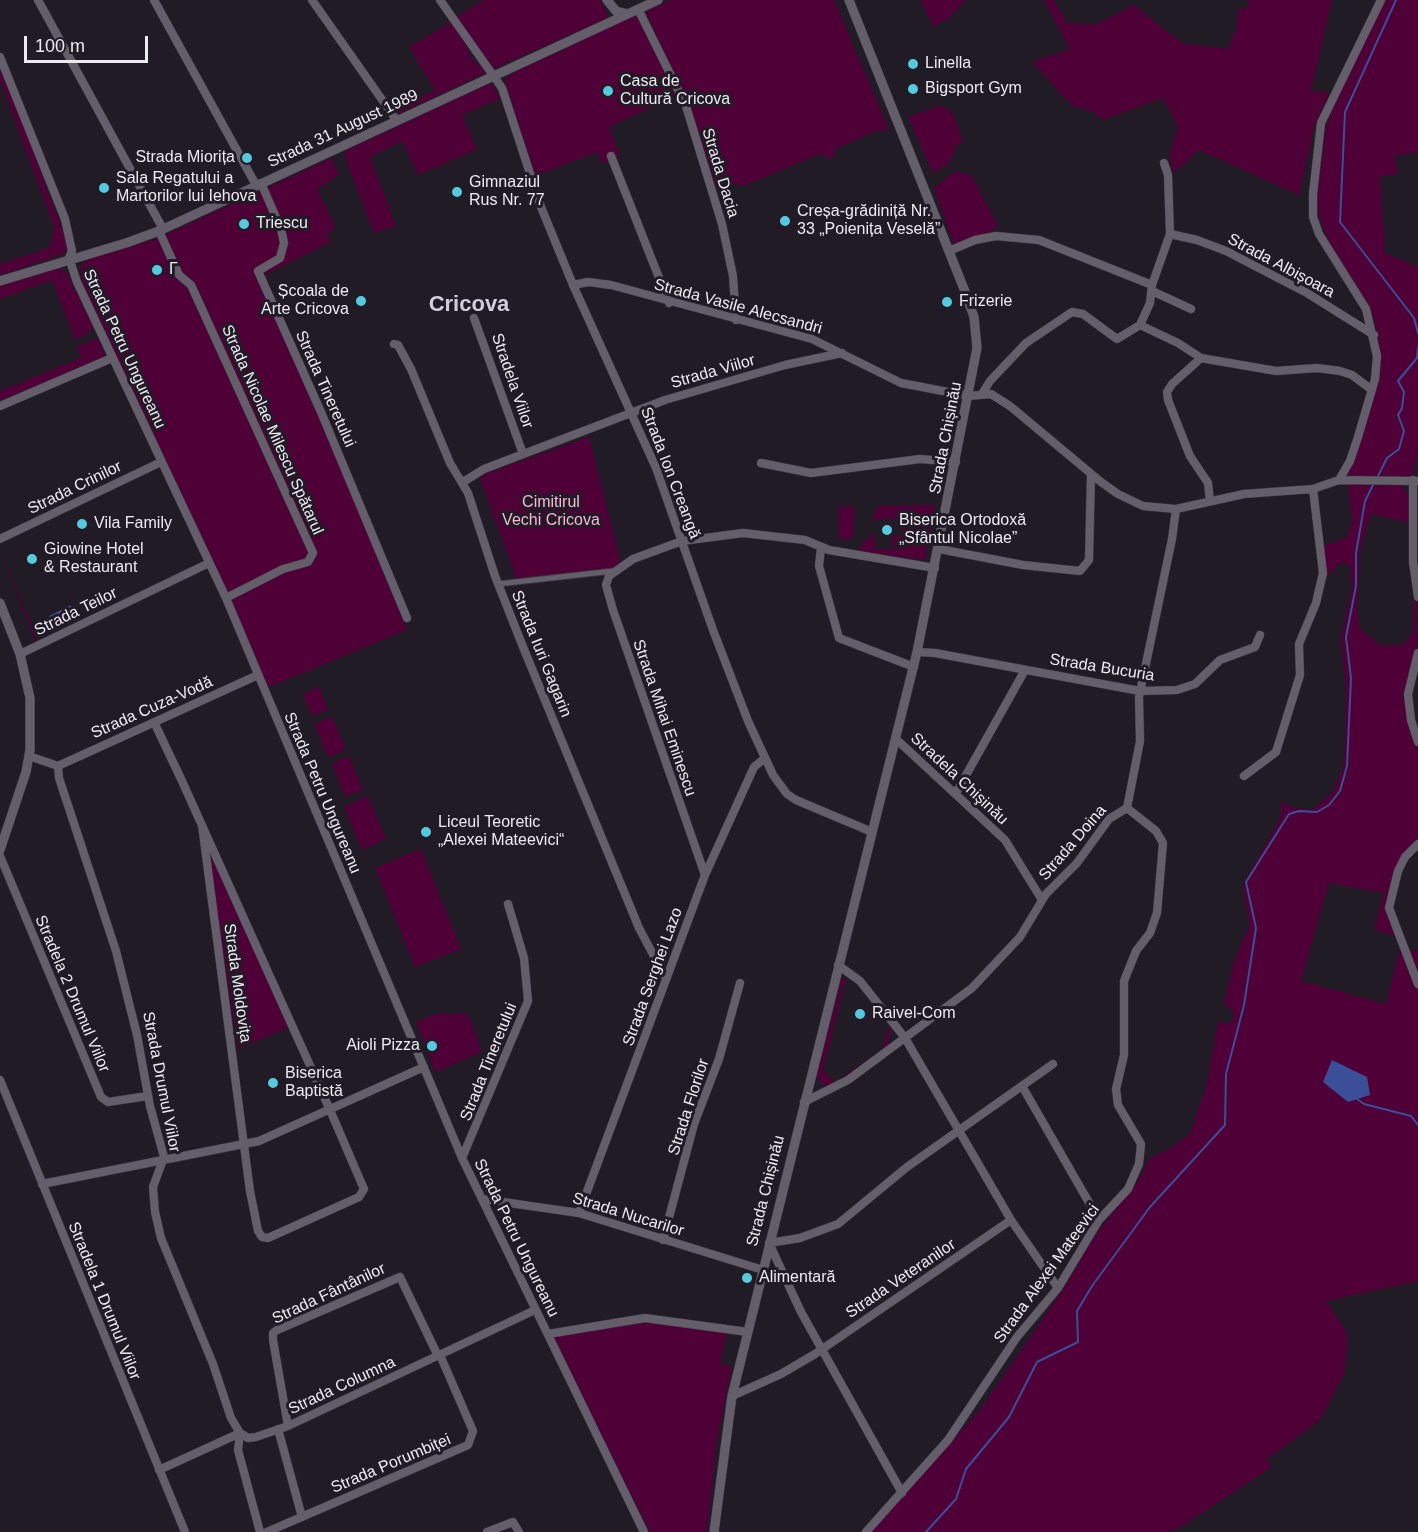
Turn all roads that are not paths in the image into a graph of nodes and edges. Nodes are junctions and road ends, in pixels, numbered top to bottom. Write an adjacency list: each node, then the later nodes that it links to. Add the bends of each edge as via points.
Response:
1 (38, 0): 17 (street)
2 (154, 0): 16 (street)
3 (312, 0): 13 (street)
4 (440, 0): 12 (street, Strada Ion Creangă)
5 (607, 0): 10 (street, via 616,12)
6 (658, 0): 9 (street, Strada 31 August 1989)
7 (849, 0): 19 (street, Strada Chișinău)
8 (1381, 0): 29 (street, via 1321,123 1312,206 1319,234 1366,309)
9 (639, 9): 10 (street, Strada 31 August 1989); 27 (street, Strada Dacia, via 686,106 722,224 733,276)
10 (628, 14): 12 (street, Strada 31 August 1989)
11 (0, 57): 20 (street, Strada Petru Ungureanu, via 65,219 72,251)
12 (492, 76): 13 (street, Strada 31 August 1989); 22 (street, Strada Ion Creangă, via 502,88 541,207)
13 (397, 121): 16 (street, Strada 31 August 1989)
14 (611, 156): 24 (street)
15 (1164, 163): 18 (street)
16 (258, 184): 17 (street, Strada 31 August 1989); 61 (street, Strada Tineretului, via 284,243 280,258 258,271)
17 (161, 230): 20 (street, Strada 31 August 1989); 59 (street, Strada Nicolae Milescu Spătarul, via 179,275 191,285 313,553 308,562 283,569)
18 (1170, 234): 23 (street); 29 (street, Strada Albișoara, via 1226,251 1307,293)
19 (949, 251): 23 (street, via 996,236 1039,240); 36 (street, Strada Chișinău, via 977,330)
20 (69, 258): 21 (street, Strada 31 August 1989); 32 (street, Strada Petru Ungureanu)
21 (0, 280)
22 (573, 285): 24 (street, Strada Vasile Alecsandri, via 611,285); 38 (street, Strada Ion Creangă)
23 (1152, 288): 25 (street); 28 (street)
24 (669, 303): 27 (street, Strada Vasile Alecsandri)
25 (1191, 309)
26 (474, 318): 39 (street, Stradela Viilor)
27 (736, 320): 31 (street, Strada Vasile Alecsandri, via 812,339)
28 (1140, 324): 33 (street); 35 (street, via 1117,339 1083,314 1072,312 1031,339)
29 (1374, 335): 34 (street, via 1377,366)
30 (394, 344): 46 (street, Strada Iuri Gagarin, via 411,369 450,463)
31 (843, 353): 36 (street, Strada Vasile Alecsandri, via 902,383); 38 (street, Strada Viilor, via 726,381)
32 (112, 358): 37 (street); 40 (street, Strada Petru Ungureanu)
33 (1201, 358): 34 (street, via 1276,371 1340,370); 48 (street, via 1167,392 1190,456 1208,483)
34 (1372, 390): 44 (street, via 1351,459)
35 (982, 393): 36 (street, Strada Vasile Alecsandri); 43 (street, via 1010,406)
36 (969, 396): 41 (street, Strada Chișinău)
37 (0, 406)
38 (632, 412): 39 (street, Strada Viilor); 51 (street, Strada Ion Creangă)
39 (523, 454): 46 (street, Strada Viilor)
40 (161, 462): 50 (street, Strada Crinilor); 54 (street, Strada Petru Ungureanu)
41 (957, 462): 42 (street, via 920,459 812,473); 53 (street, Strada Chișinău)
42 (761, 463)
43 (1090, 474): 49 (street, via 1131,501 1158,509); 53 (street, via 1089,560 1080,571)
44 (1339, 480): 45 (street); 47 (street)
45 (1416, 481): 58 (street, via 1413,562)
46 (463, 482): 57 (street, Strada Iuri Gagarin)
47 (1313, 489): 48 (street, via 1251,493); 76 (street, via 1323,573 1299,644 1300,675 1276,752)
48 (1210, 501): 49 (street)
49 (1176, 509): 69 (street, Strada Doina)
50 (0, 539)
51 (682, 541): 52 (street, via 743,533 805,540); 56 (street, via 633,559); 74 (street, Strada Ion Creangă)
52 (821, 548): 55 (street); 66 (street, via 819,566 839,638)
53 (939, 549): 55 (street, Strada Chișinău)
54 (209, 563): 59 (street, Strada Petru Ungureanu); 65 (street, Strada Teilor)
55 (935, 568): 63 (street, Strada Chișinău)
56 (613, 571): 57 (street); 84 (street, Strada Mihai Eminescu, via 606,585 612,610)
57 (498, 584): 88 (street, Strada Iuri Gagarin, via 639,928)
58 (1418, 597)
59 (226, 598): 68 (street, Strada Petru Ungureanu)
60 (0, 603): 65 (street)
61 (407, 618)
62 (1260, 635): 69 (street, Strada Bucuria, via 1255,647 1220,660 1184,690)
63 (917, 652): 66 (street, Strada Chișinău); 67 (street, Strada Bucuria)
64 (1418, 653): 72 (street, via 1408,694)
65 (20, 654): 73 (street, via 30,698)
66 (914, 667): 71 (street, Strada Chișinău)
67 (1025, 670): 69 (street, Strada Bucuria); 77 (street, Strada Bucuria)
68 (258, 675): 70 (street, Strada Cuza-Vodă); 93 (street, Strada Petru Ungureanu)
69 (1140, 690): 78 (street, Strada Doina, via 1140,741)
70 (154, 722): 75 (street, Strada Cuza-Vodă); 79 (street, Strada Moldovița)
71 (896, 739): 77 (street, Stradela Chişinău); 80 (street, Strada Chișinău)
72 (1418, 742)
73 (29, 756): 75 (street); 82 (street, via 21,794)
74 (765, 758): 80 (street, Strada Ion Creangă, via 787,794); 84 (street, Strada Serghei Lazo, via 754,767)
75 (57, 766): 96 (street, Strada Drumul Viilor, via 116,951)
76 (1244, 776)
77 (956, 793): 85 (street, Stradela Chişinău, via 1005,840)
78 (1127, 808): 85 (street, Strada Doina, via 1109,819 1077,863); 107 (street, Strada Alexei Mateevici, via 1161,836 1163,853 1153,926 1136,951 1124,981 1124,1055 1116,1089 1118,1105 1140,1140 1142,1156 1128,1189)
79 (202, 825): 98 (street, Strada Moldovița); 100 (street, Strada Moldovița)
80 (872, 832): 87 (street, Strada Chișinău)
81 (1418, 844): 90 (street, via 1398,871 1389,908)
82 (0, 850)
83 (0, 856): 96 (street, Stradela 2 Drumul Viilor, via 101,1097 108,1102)
84 (705, 875): 88 (street, Strada Serghei Lazo)
85 (1042, 900): 91 (street, Strada Doina, via 1020,938 991,969)
86 (508, 904): 102 (street, Strada Tineretului, via 524,958 528,1001)
87 (838, 965): 91 (street, via 860,981); 97 (street, Strada Chișinău)
88 (665, 977): 105 (street, Strada Serghei Lazo)
89 (740, 983): 108 (street, Strada Florilor, via 719,1059 694,1124)
90 (1418, 984)
91 (905, 1038): 97 (street, Strada Doina, via 848,1080); 99 (street)
92 (1053, 1064): 95 (street)
93 (424, 1067): 98 (street); 102 (street, Strada Petru Ungureanu)
94 (0, 1080): 103 (street, Stradela 1 Drumul Viilor)
95 (1022, 1086): 99 (street); 107 (street)
96 (148, 1096): 101 (street, Strada Drumul Viilor)
97 (804, 1102): 109 (street, Strada Chișinău)
98 (330, 1110): 100 (street); 100 (street, Strada Moldovița, via 363,1193 268,1238 260,1235 256,1224)
99 (960, 1129): 106 (street); 109 (street, via 838,1224 800,1238)
100 (246, 1144): 101 (street)
101 (164, 1157): 103 (street); 120 (street, Strada Drumul Viilor, via 153,1187 161,1238)
102 (462, 1158): 104 (street, Strada Petru Ungureanu)
103 (42, 1184): 121 (street, Stradela 1 Drumul Viilor)
104 (482, 1199): 105 (street, Strada Nucarilor); 112 (street, Strada Petru Ungureanu)
105 (579, 1213): 108 (street, Strada Nucarilor)
106 (1011, 1220): 111 (street); 115 (street, Strada Veteranilor)
107 (1099, 1220): 111 (street, Strada Alexei Mateevici)
108 (663, 1240): 110 (street, Strada Nucarilor)
109 (769, 1243): 110 (street, Strada Chișinău); 115 (street)
110 (763, 1270): 113 (street, Strada Chișinău)
111 (1058, 1288): 122 (street, Strada Alexei Mateevici, via 1017,1337 948,1440)
112 (535, 1310): 114 (street, Strada Petru Ungureanu); 116 (street, Strada Columna)
113 (748, 1332): 114 (street, via 645,1318); 117 (street, Strada Chișinău)
114 (548, 1334): 129 (street, Strada Petru Ungureanu)
115 (821, 1349): 117 (street, Strada Veteranilor, via 781,1374); 122 (street)
116 (439, 1355): 118 (street, Strada Columna); 118 (street, Strada Fântânilor, via 400,1276 291,1324 272,1335); 123 (street, Strada Porumbiței, via 473,1431 468,1445)
117 (732, 1396): 130 (street, Strada Chișinău)
118 (288, 1426): 119 (street, Strada Columna)
119 (278, 1429): 120 (street, Strada Columna, via 248,1438); 123 (street)
120 (240, 1433): 121 (street, Strada Columna); 125 (street, Strada Drumul Viilor, via 238,1450)
121 (159, 1470): 124 (street, Stradela 1 Drumul Viilor)
122 (902, 1493): 131 (street, Strada Alexei Mateevici)
123 (302, 1517): 126 (street, Strada Porumbiței)
124 (184, 1532)
125 (260, 1532)
126 (267, 1532)
127 (487, 1532): 128 (street, via 513,1522)
128 (519, 1532)
129 (644, 1532)
130 (714, 1532)
131 (866, 1532)

